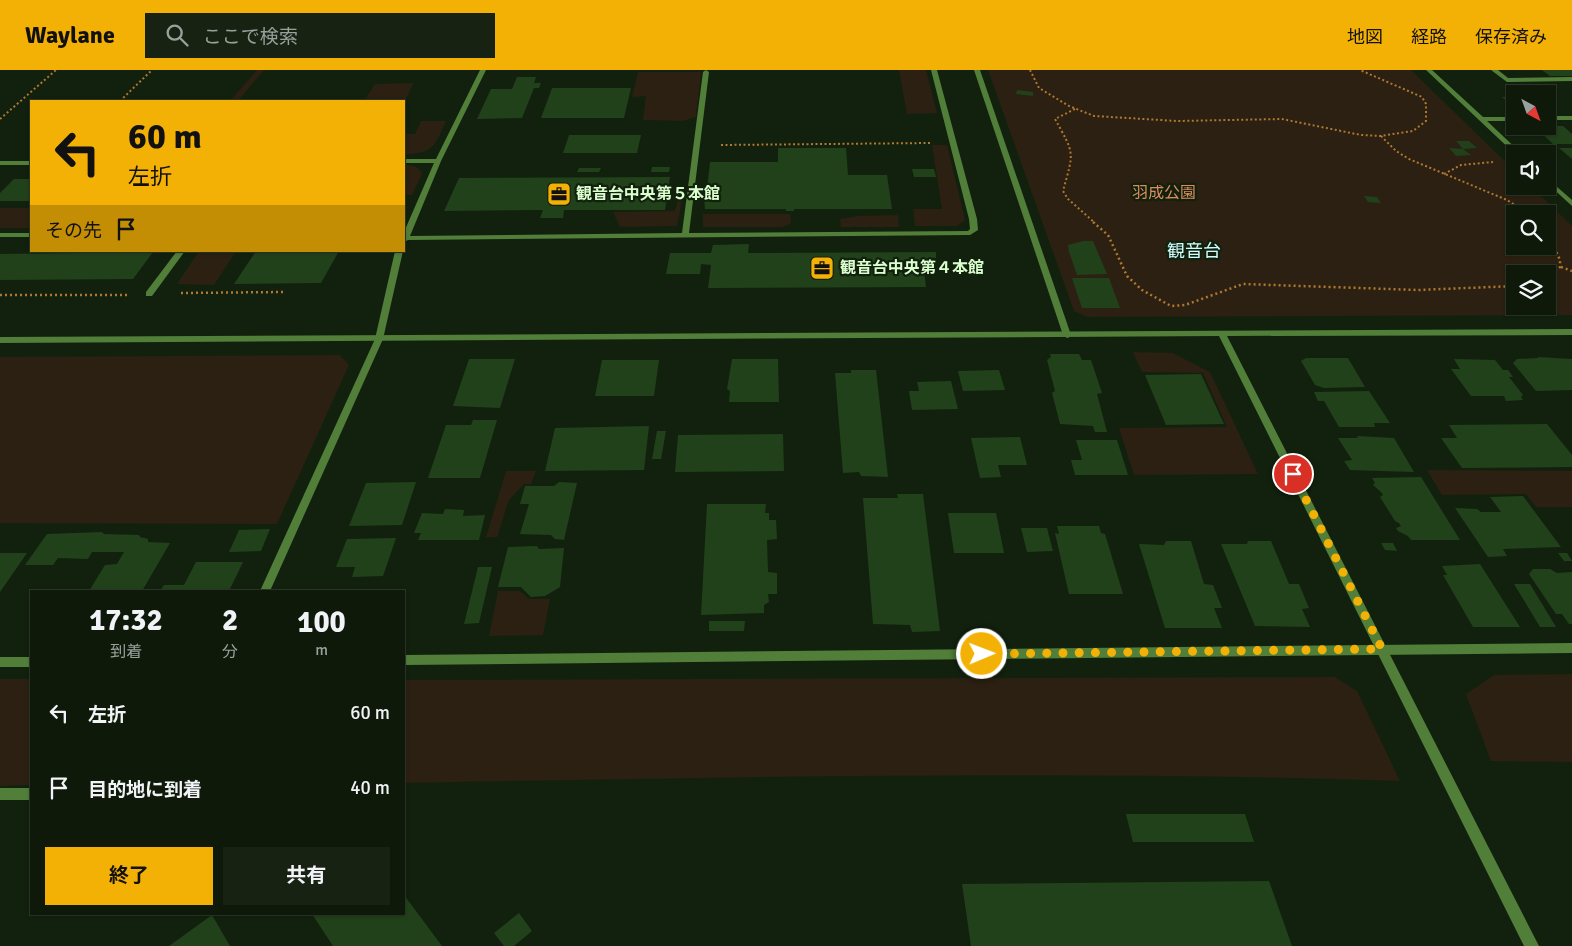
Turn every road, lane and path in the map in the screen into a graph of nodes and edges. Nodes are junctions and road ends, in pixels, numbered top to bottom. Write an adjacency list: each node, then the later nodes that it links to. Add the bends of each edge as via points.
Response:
1 (56, 70): 16 (path)
2 (152, 70): 12 (path)
3 (483, 70): 24 (street)
4 (934, 70): 20 (street)
5 (977, 70): 46 (street)
6 (1030, 70): 13 (path, via 1039,88)
7 (1360, 70): 19 (path, via 1422,97 1426,104 1426,121 1413,131)
8 (1429, 70): 17 (street)
9 (1494, 70): 11 (street, via 1507,80)
10 (706, 72): 21 (street, via 701,122)
11 (1572, 79)
12 (121, 100)
13 (1075, 109): 19 (path, via 1094,116 1177,121 1282,119); 43 (path, via 1055,119 1072,149 1064,190 1068,199 1108,235 1127,276 1142,290 1171,306 1185,305 1243,284 1418,290)
14 (1556, 118): 15 (street)
15 (1572, 118)
16 (0, 119)
17 (1481, 119): 18 (street); 22 (street)
18 (1506, 119)
19 (1380, 136): 28 (path, via 1409,159)
20 (953, 142): 21 (path); 34 (street, via 973,219 974,230 970,233)
21 (695, 145): 34 (street)
22 (1509, 145)
23 (405, 161): 24 (street)
24 (438, 161): 35 (street)
25 (1502, 162): 28 (path, via 1474,162 1451,168)
26 (0, 163): 27 (street)
27 (30, 163)
28 (1444, 174): 31 (path)
29 (1556, 189): 30 (street)
30 (1572, 204)
31 (1515, 205)
32 (0, 235): 33 (street)
33 (30, 235)
34 (685, 236): 36 (street)
35 (405, 237)
36 (405, 239)
37 (1556, 251): 40 (path)
38 (180, 252): 44 (street)
39 (399, 252): 48 (street)
40 (1560, 267): 41 (path); 42 (path)
41 (1556, 270)
42 (1572, 271)
43 (1506, 286)
44 (149, 294)
45 (1572, 332): 47 (street)
46 (1067, 335): 47 (street); 48 (street)
47 (1222, 335): 52 (street)
48 (379, 339): 49 (street); 50 (street)
49 (0, 340)
50 (265, 590)
51 (1572, 648): 52 (street)
52 (1382, 649): 53 (street); 58 (street)
53 (405, 660)
54 (0, 662): 55 (street)
55 (30, 662)
56 (0, 794): 57 (street)
57 (30, 794)
58 (1532, 946)

